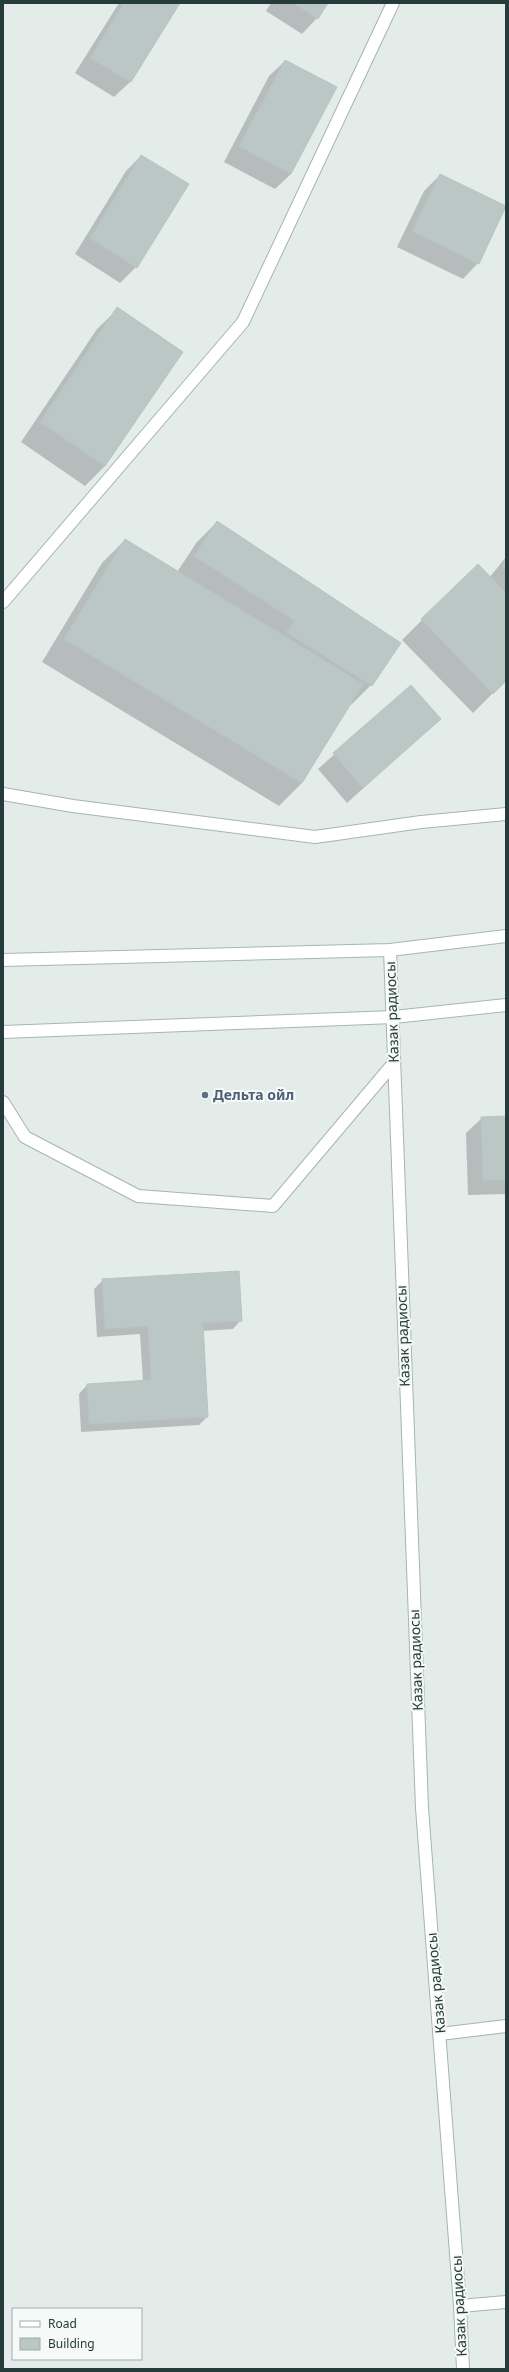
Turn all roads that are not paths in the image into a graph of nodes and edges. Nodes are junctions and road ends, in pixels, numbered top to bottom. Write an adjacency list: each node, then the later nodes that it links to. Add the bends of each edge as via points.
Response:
1 (393, 3): 2 (street, via 243,322)
2 (3, 602)
3 (3, 794): 4 (street, via 73,806 315,837 421,822)
4 (506, 814)
5 (506, 936): 6 (street)
6 (390, 950): 7 (street); 9 (street, Казак радиосы)
7 (3, 960)
8 (506, 1005): 9 (street)
9 (394, 1017): 10 (street); 11 (street, Казак радиосы)
10 (3, 1032)
11 (393, 1064): 12 (street, via 273,1206 138,1196 25,1137); 14 (street, Казак радиосы, via 420,1755)
12 (3, 1102)
13 (506, 2026): 14 (street)
14 (440, 2034): 16 (street, Казак радиосы)
15 (506, 2302): 16 (street)
16 (460, 2306): 17 (street, Казак радиосы)
17 (463, 2369)

